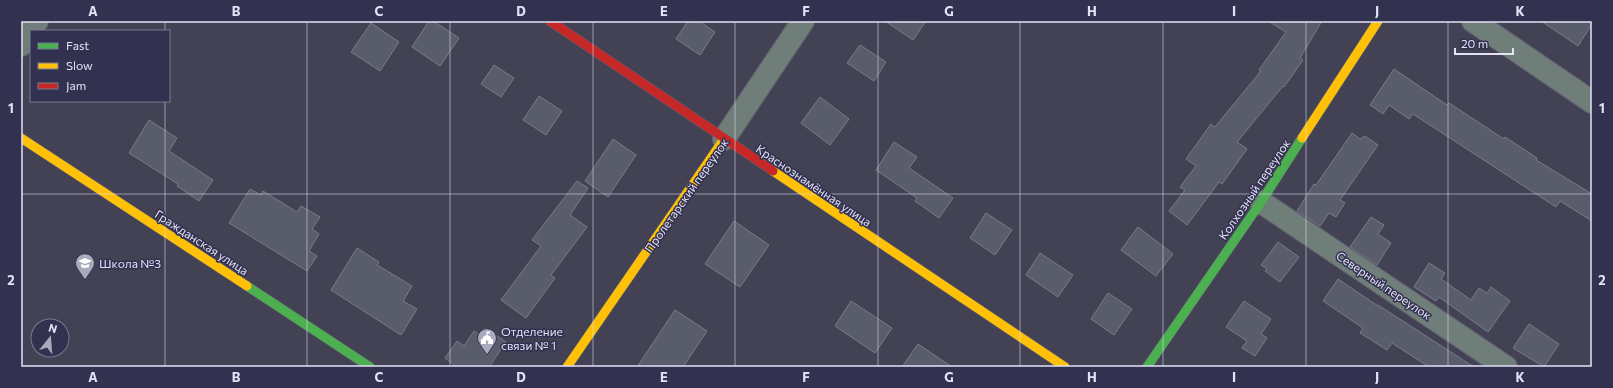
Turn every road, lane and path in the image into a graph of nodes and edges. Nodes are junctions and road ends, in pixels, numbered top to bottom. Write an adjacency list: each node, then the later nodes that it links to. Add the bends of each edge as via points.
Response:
1 (37, 21): 6 (street)
2 (550, 21): 11 (main road, Краснознамённая улица)
3 (803, 21): 11 (street, Пролетарский переулок)
4 (1378, 21): 12 (main road, Колхозный переулок)
5 (1473, 21): 9 (street)
6 (31, 30)
7 (30, 32): 8 (street)
8 (21, 45)
9 (1592, 102)
10 (21, 138): 13 (main road, Гражданская улица)
11 (724, 139): 14 (main road, Пролетарский переулок); 15 (main road, Краснознамённая улица)
12 (1261, 202): 16 (main road, Колхозный переулок); 17 (street, Северный переулок)
13 (370, 367)
14 (567, 367)
15 (1065, 367)
16 (1147, 367)
17 (1506, 367)

